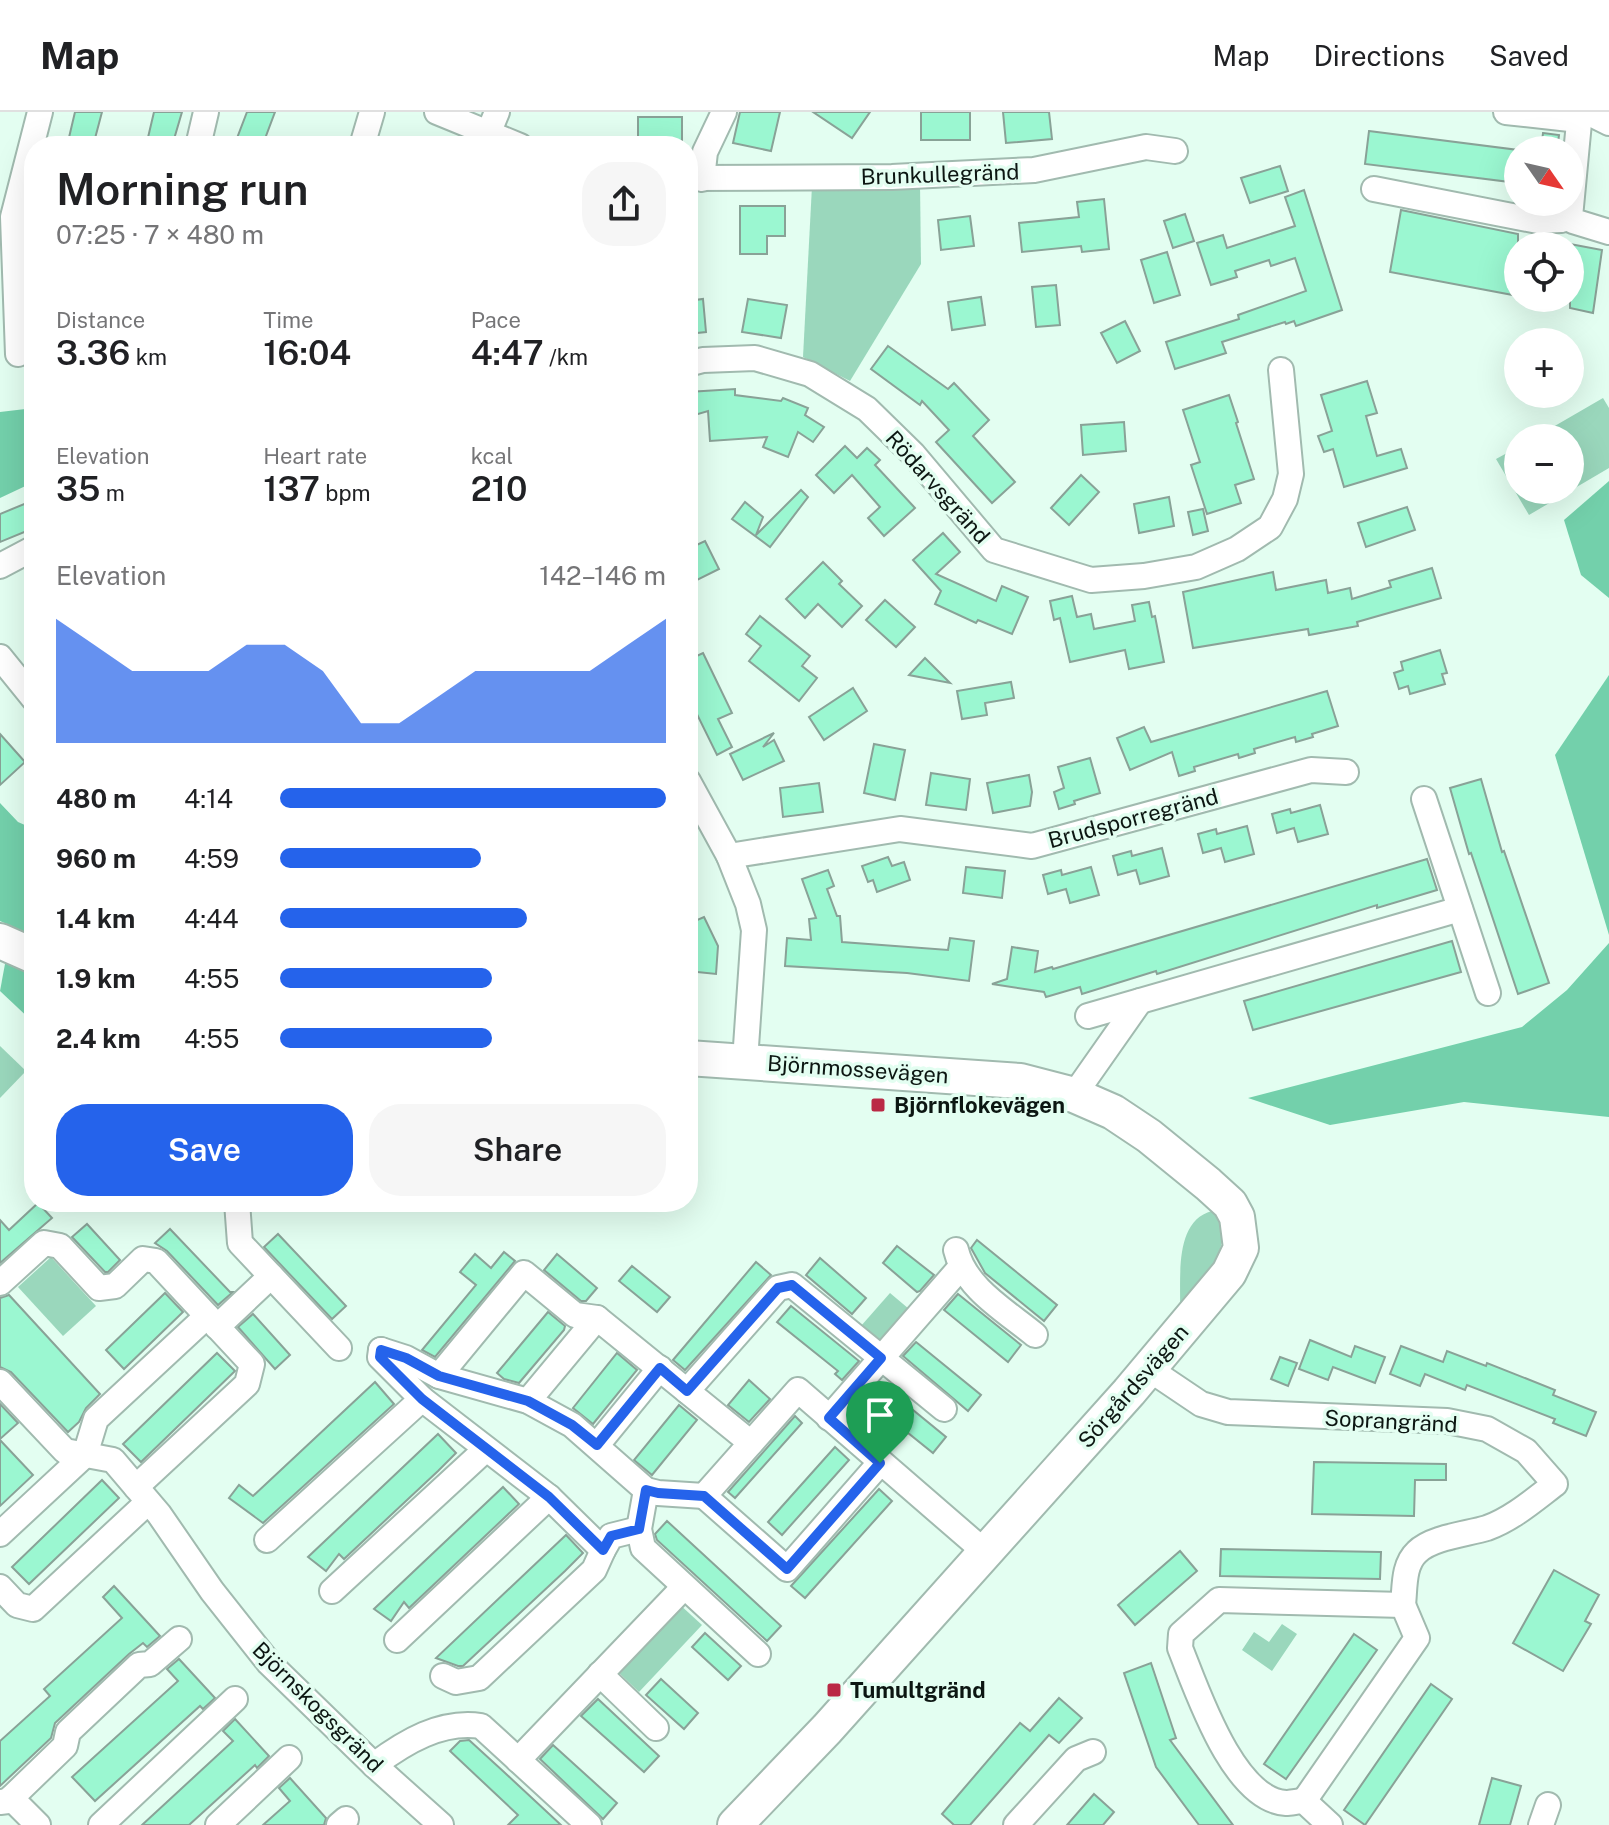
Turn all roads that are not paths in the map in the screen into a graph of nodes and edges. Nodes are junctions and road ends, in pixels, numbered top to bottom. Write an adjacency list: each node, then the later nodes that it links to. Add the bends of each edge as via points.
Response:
1 (40, 112): 10 (street)
2 (206, 112): 11 (street)
3 (372, 112): 12 (street)
4 (437, 112): 9 (street)
5 (724, 112): 14 (street, Brunkullegränd)
6 (1506, 112): 7 (street)
7 (1582, 115): 8 (street); 18 (street)
8 (1609, 123)
9 (489, 131)
10 (34, 136)
11 (200, 136)
12 (365, 136)
13 (1175, 151): 16 (street, Brunkullegränd, via 1146,147 1034,170)
14 (698, 171)
15 (24, 174): 20 (street, via 13,217)
16 (698, 179)
17 (1374, 189): 18 (street, via 1538,221)
18 (1570, 217): 19 (street)
19 (1609, 232)
20 (18, 354)
21 (698, 361): 22 (street, Rödarvsgränd, via 755,358 810,374 867,409 913,454 994,550 1091,580 1196,567 1270,527 1291,474)
22 (1281, 370)
23 (24, 553): 24 (street)
24 (0, 566)
25 (0, 657): 26 (street)
26 (24, 687)
27 (1346, 772): 30 (street, Brudsporregränd, via 1311,770 1032,846 900,829)
28 (698, 799): 30 (street)
29 (1424, 799): 31 (street)
30 (729, 856): 38 (street, via 754,930)
31 (1460, 909): 34 (street); 35 (street)
32 (0, 941): 33 (street)
33 (24, 952)
34 (1488, 993)
35 (1140, 1001): 36 (street); 39 (street)
36 (1088, 1016)
37 (698, 1059): 38 (street, Björnmossevägen)
38 (745, 1061): 39 (street, Björnmossevägen, via 1020,1081)
39 (1074, 1095): 40 (street, Björnmossevägen, via 1149,1136)
40 (1230, 1204): 50 (street, Sörgårdsvägen, via 1240,1229 1236,1261)
41 (238, 1212): 42 (street, via 240,1243)
42 (271, 1276): 45 (street); 47 (street)
43 (0, 1283): 45 (street, via 44,1243 60,1246 99,1288 115,1286 143,1259 156,1261)
44 (597, 1318): 49 (street); 51 (street, via 575,1315 524,1273); 55 (street)
45 (212, 1321): 61 (street, via 96,1419); 64 (street, via 252,1364 247,1384)
46 (1035, 1335): 48 (street, via 981,1291 958,1259)
47 (339, 1348)
48 (881, 1358): 53 (street, via 792,1285 778,1288); 56 (street); 57 (street)
49 (660, 1368): 53 (street); 59 (street)
50 (1149, 1369): 71 (street, Sörgårdsvägen); 75 (street, Soprangränd, via 1201,1404 1228,1412 1447,1421 1487,1429 1526,1451 1555,1484 1507,1519 1418,1550 1407,1567)
51 (439, 1376): 54 (street, via 381,1350 380,1357); 55 (street)
52 (0, 1382): 61 (street, Björnskogsgränd, via 65,1451)
53 (687, 1391): 58 (street)
54 (422, 1399): 60 (street); 69 (street)
55 (528, 1401): 59 (street)
56 (944, 1409)
57 (829, 1418): 58 (street, via 798,1390); 62 (street)
58 (751, 1443): 65 (street)
59 (597, 1445): 63 (street)
60 (485, 1450): 66 (street); 74 (street)
61 (85, 1455): 64 (street, Björnskogsgränd, via 113,1460); 68 (street)
62 (880, 1463): 65 (street, via 787,1569); 71 (street)
63 (646, 1490): 65 (street); 67 (street)
64 (142, 1494): 76 (street, via 33,1609); 87 (street, Björnskogsgränd, via 269,1663)
65 (704, 1496)
66 (549, 1497): 70 (street); 78 (street)
67 (639, 1529): 70 (street, via 611,1536); 73 (street, via 643,1548)
68 (0, 1534)
69 (267, 1540)
70 (603, 1550): 81 (street, via 594,1570 479,1678 456,1682)
71 (985, 1552): 90 (street, Sörgårdsvägen)
72 (0, 1587): 76 (street)
73 (684, 1587): 79 (street); 80 (street)
74 (332, 1591)
75 (1403, 1605): 89 (street, Soprangränd, via 1417,1638); 89 (street, via 1219,1600 1181,1634 1180,1648 1219,1743 1255,1790 1283,1803)
76 (8, 1613)
77 (179, 1639): 88 (street, via 150,1664 139,1665 68,1732 65,1746)
78 (397, 1640)
79 (758, 1654)
80 (600, 1674): 83 (street); 86 (street)
81 (443, 1676)
82 (235, 1699): 92 (street)
83 (656, 1728)
84 (1093, 1752): 96 (street, via 1076,1759)
85 (289, 1758): 93 (street)
86 (518, 1760): 87 (street, via 481,1726 469,1724 444,1727); 95 (street)
87 (374, 1765): 94 (street, Björnskogsgränd)
88 (6, 1800): 91 (street)
89 (1304, 1801): 97 (street)
90 (746, 1822)
91 (38, 1825)
92 (101, 1825)
93 (218, 1825)
94 (441, 1825)
95 (589, 1825)
96 (1016, 1825)
97 (1330, 1825)

